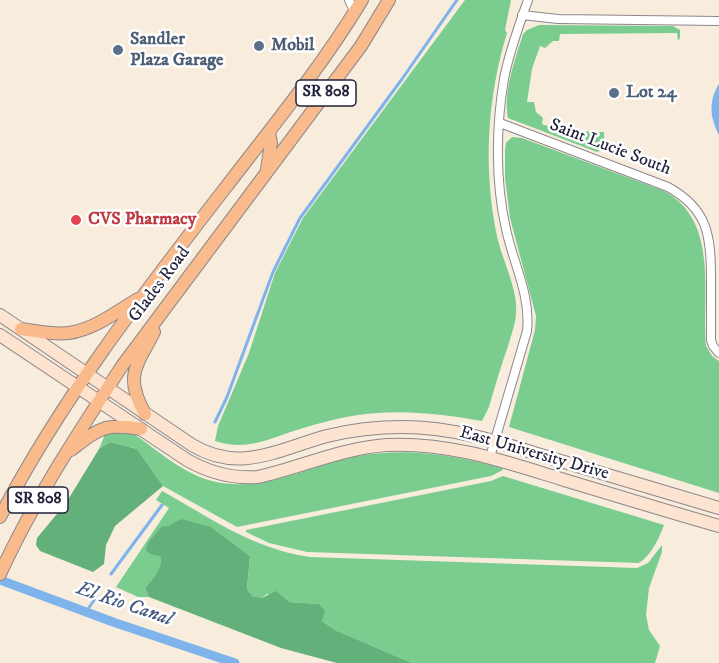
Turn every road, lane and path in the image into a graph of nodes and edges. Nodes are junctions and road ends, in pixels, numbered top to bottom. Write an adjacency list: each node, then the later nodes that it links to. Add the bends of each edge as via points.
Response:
1 (349, 0): 5 (street)
2 (362, 0): 5 (main road, Glades Road / SR 808)
3 (389, 0): 10 (main road, Glades Road / SR 808, via 361,45)
4 (528, 0): 6 (street)
5 (355, 13): 9 (main road, Glades Road / SR 808)
6 (522, 15): 7 (street, via 558,20); 8 (street, via 504,81)
7 (719, 21)
8 (500, 123): 16 (street, Saint Lucie South, via 668,187 690,202 705,223 710,240 711,340); 23 (street, via 499,161 506,227 529,318)
9 (269, 132): 10 (main road); 11 (main road, Glades Road / SR 808)
10 (266, 174): 12 (main road, Glades Road / SR 808)
11 (144, 296): 14 (main road, via 80,330 67,333); 17 (main road, Glades Road / SR 808)
12 (172, 299): 19 (main road, Glades Road / SR 808); 21 (main road, via 134,374 134,391)
13 (0, 315): 14 (street, East University Drive)
14 (21, 329): 17 (street, East University Drive)
15 (0, 334): 18 (street, East University Drive)
16 (719, 353)
17 (87, 372): 18 (main road, Glades Road / SR 808); 19 (street, East University Drive)
18 (77, 386): 20 (street, East University Drive); 27 (main road, Glades Road / SR 808)
19 (108, 387): 20 (main road, Glades Road / SR 808); 21 (street, East University Drive)
20 (99, 401): 22 (street, East University Drive); 24 (main road, Glades Road / SR 808)
21 (145, 414): 23 (street, East University Drive, via 205,452 233,459 266,455 327,436 381,428 449,430)
22 (141, 429): 24 (main road, via 100,429); 25 (street, East University Drive, via 203,469 246,478 340,452 386,446 427,445)
23 (494, 441): 25 (street); 26 (street, East University Drive)
24 (63, 456): 29 (main road, Glades Road / SR 808)
25 (490, 457): 28 (street, East University Drive)
26 (719, 508)
27 (0, 517)
28 (719, 526)
29 (0, 574)

